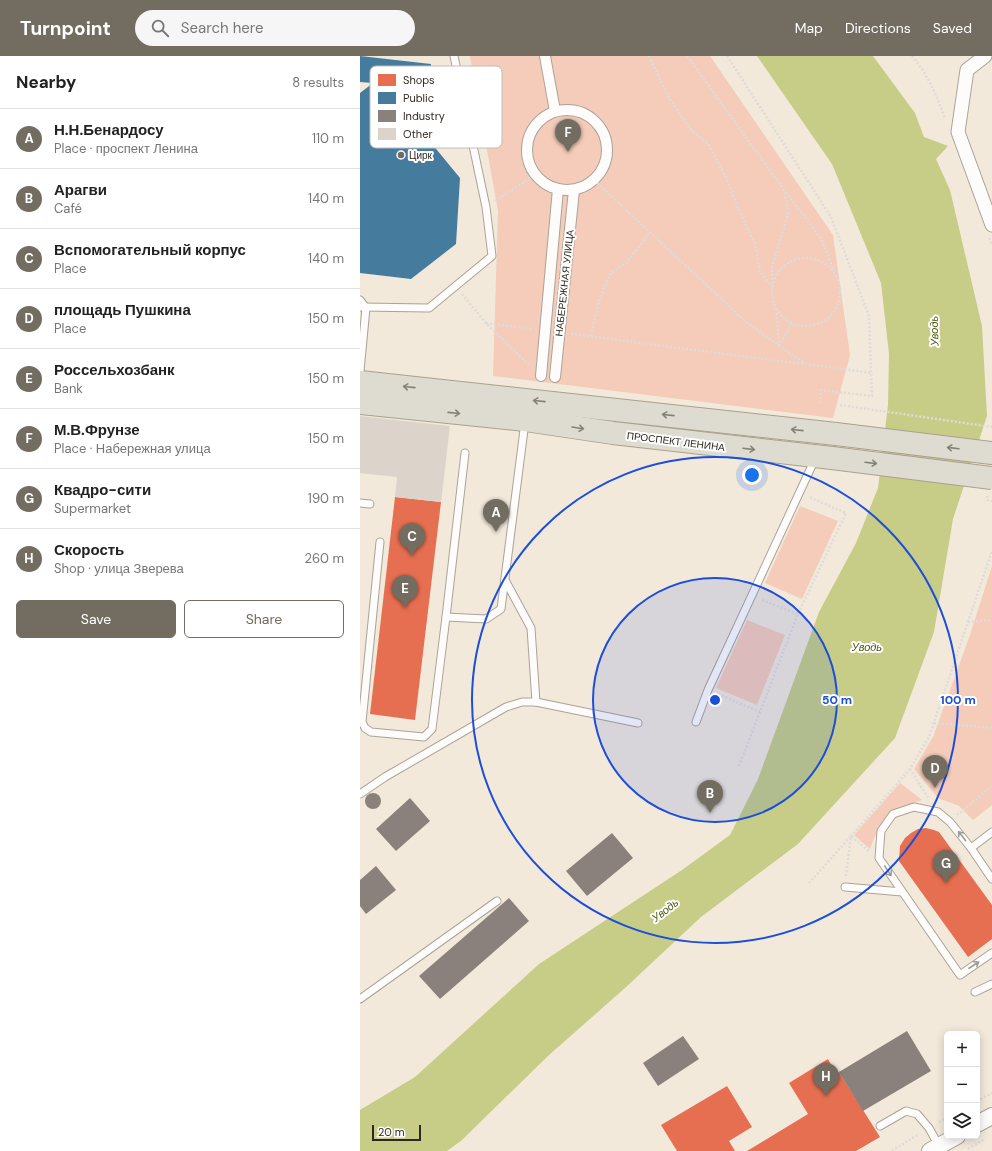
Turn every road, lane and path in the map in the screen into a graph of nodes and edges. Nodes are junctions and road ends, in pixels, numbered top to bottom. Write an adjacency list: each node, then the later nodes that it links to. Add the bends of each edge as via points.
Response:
1 (454, 56): 7 (lane)
2 (545, 56): 8 (street)
3 (649, 56): 20 (path, via 670,100 690,129 708,144 725,174 756,244 760,271)
4 (686, 56): 14 (path)
5 (727, 56): 32 (path, via 832,217 869,316)
6 (985, 56): 16 (street, via 967,70 958,132)
7 (456, 66)
8 (555, 111): 10 (street, via 539,121 529,138 527,157); 11 (street, via 582,112 602,130 606,139 607,157)
9 (473, 148): 19 (lane, via 486,207 492,256)
10 (535, 174): 12 (street, via 545,184); 15 (path)
11 (594, 180): 13 (street); 17 (path)
12 (558, 189): 13 (street); 26 (street, НАБЕРЕЖНАЯ УЛИЦА)
13 (574, 190): 27 (street, НАБЕРЕЖНАЯ УЛИЦА)
14 (785, 191): 18 (path, via 821,238); 20 (path, via 788,214 772,268)
15 (496, 200)
16 (992, 225)
17 (650, 232): 28 (path, via 627,262 610,274 599,300); 29 (path, via 744,320)
18 (834, 271): 20 (path, via 825,264 804,258 783,267); 25 (path, via 840,293 838,304 832,314 814,326)
19 (456, 286): 22 (lane, via 429,308); 24 (path)
20 (772, 287): 23 (path)
21 (360, 300): 22 (lane)
22 (363, 307): 31 (lane)
23 (776, 309): 25 (path); 29 (path)
24 (486, 323): 26 (path); 33 (path)
25 (792, 324): 29 (path)
26 (545, 330): 33 (street, НАБЕРЕЖНАЯ УЛИЦА)
27 (559, 332): 28 (path); 34 (street, НАБЕРЕЖНАЯ УЛИЦА)
28 (591, 336): 30 (path)
29 (779, 346): 30 (path)
30 (806, 364): 32 (path)
31 (360, 371)
32 (872, 373): 37 (path, via 872,396 821,390)
33 (541, 376)
34 (555, 377)
35 (360, 382): 42 (highway, one-way to 35)
36 (360, 403): 39 (highway, ПРОСПЕКТ ЛЕНИНА, one-way to 39)
37 (820, 404)
38 (840, 406): 40 (path)
39 (526, 420): 43 (highway, ПРОСПЕКТ ЛЕНИНА, one-way to 43, via 613,434); 52 (lane)
40 (992, 427)
41 (465, 453): 55 (lane)
42 (992, 453)
43 (824, 457): 44 (highway, ПРОСПЕКТ ЛЕНИНА, one-way to 44, bridge); 61 (lane, via 813,464 708,690)
44 (992, 478)
45 (804, 495): 54 (path, via 846,513)
46 (987, 500): 47 (path)
47 (992, 501)
48 (360, 503): 49 (lane)
49 (370, 504)
50 (380, 542): 55 (lane, via 362,722 365,728 371,732 415,737 424,737 432,729)
51 (992, 551): 57 (path)
52 (504, 580): 55 (lane, via 501,609 486,619); 59 (lane, via 531,628)
53 (756, 597): 54 (path)
54 (798, 614): 60 (path)
55 (446, 616)
56 (992, 620): 57 (path)
57 (968, 622): 63 (path)
58 (712, 692): 60 (path)
59 (536, 702): 62 (lane); 68 (lane, via 522,702 506,707)
60 (760, 712): 65 (path)
61 (696, 722)
62 (638, 723)
63 (934, 723): 64 (path); 66 (path, via 929,737)
64 (992, 728)
65 (739, 766)
66 (910, 769): 69 (path); 72 (path)
67 (992, 786): 70 (path)
68 (360, 794)
69 (938, 812): 70 (lane); 74 (lane, via 914,806 893,814 881,831)
70 (950, 822): 73 (lane, one-way to 70)
71 (992, 832): 73 (lane)
72 (851, 836): 74 (path); 76 (path); 77 (path)
73 (971, 848): 75 (lane)
74 (879, 858): 78 (lane, one-way to 78)
75 (992, 880)
76 (809, 883)
77 (845, 887): 78 (lane)
78 (902, 892): 80 (lane, one-way to 80, via 960,975)
79 (497, 901): 83 (lane)
80 (992, 953)
81 (992, 984): 82 (lane)
82 (974, 992)
83 (360, 999)
84 (992, 1093): 85 (path)
85 (980, 1099)
86 (992, 1116): 88 (street)
87 (944, 1119): 90 (path)
88 (980, 1122)
89 (880, 1126): 90 (lane, via 906,1111 917,1114)
90 (929, 1128): 93 (lane); 94 (path)
91 (952, 1139): 93 (street)
92 (985, 1139): 95 (path)
93 (935, 1148)
94 (892, 1151)
95 (964, 1151)

